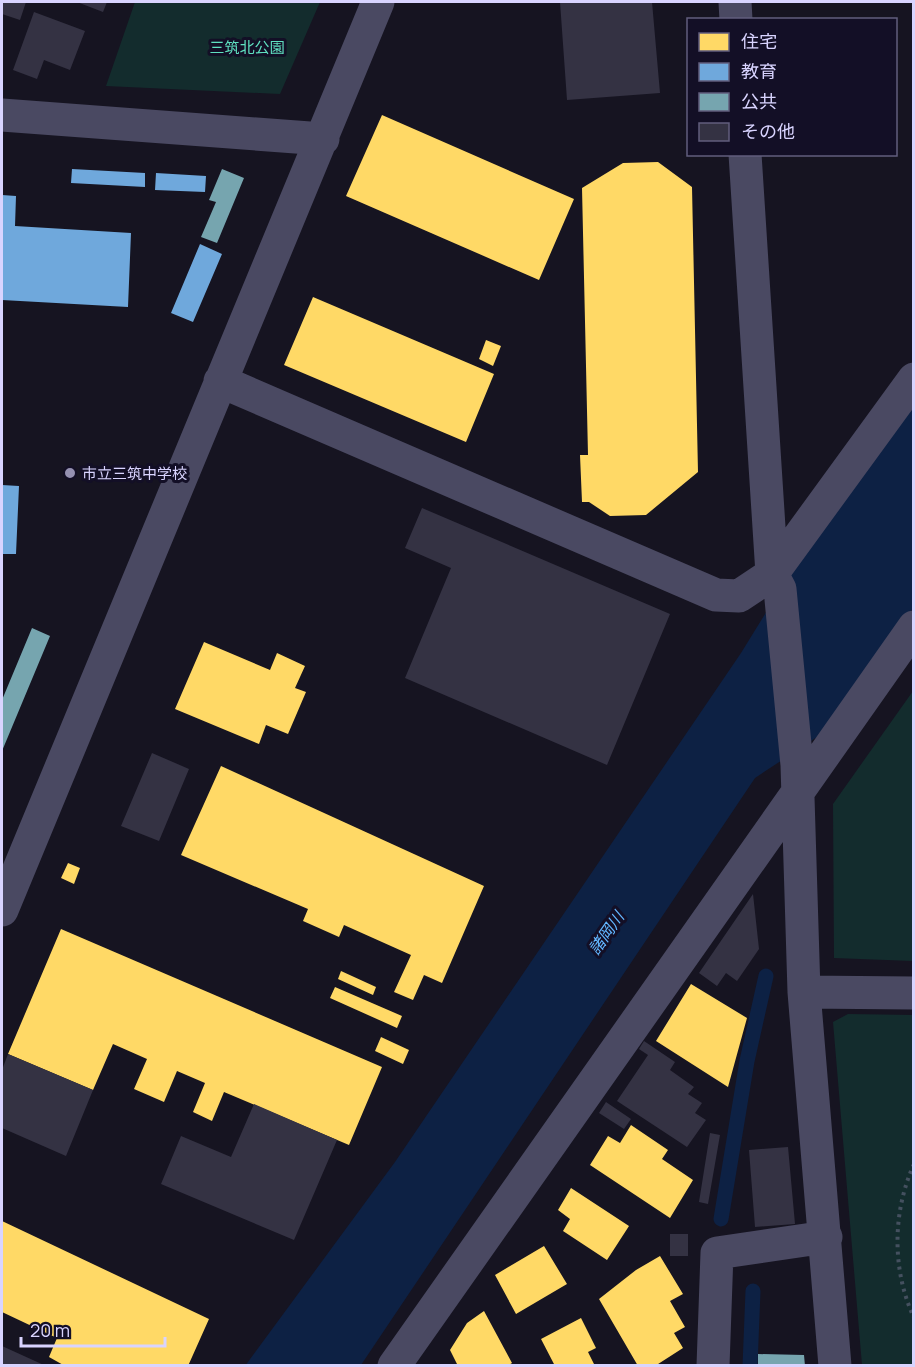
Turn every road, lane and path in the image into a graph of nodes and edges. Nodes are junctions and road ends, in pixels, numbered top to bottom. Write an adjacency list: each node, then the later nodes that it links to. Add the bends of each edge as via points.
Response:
1 (378, 2): 5 (street)
2 (735, 2): 3 (street)
3 (736, 18)
4 (2, 115): 5 (street)
5 (323, 139): 8 (street)
6 (745, 156): 9 (street)
7 (914, 379): 9 (street)
8 (220, 381): 9 (street, via 716,596 739,596); 12 (street)
9 (776, 581): 11 (street)
10 (914, 627): 11 (street)
11 (797, 778): 13 (street); 18 (street)
12 (2, 910)
13 (804, 992): 14 (street); 16 (street)
14 (914, 993)
15 (914, 1164): 17 (path, via 905,1185 897,1267 904,1298)
16 (826, 1237): 19 (street, via 717,1253); 20 (street)
17 (914, 1318)
18 (394, 1365)
19 (713, 1365)
20 (835, 1365)

